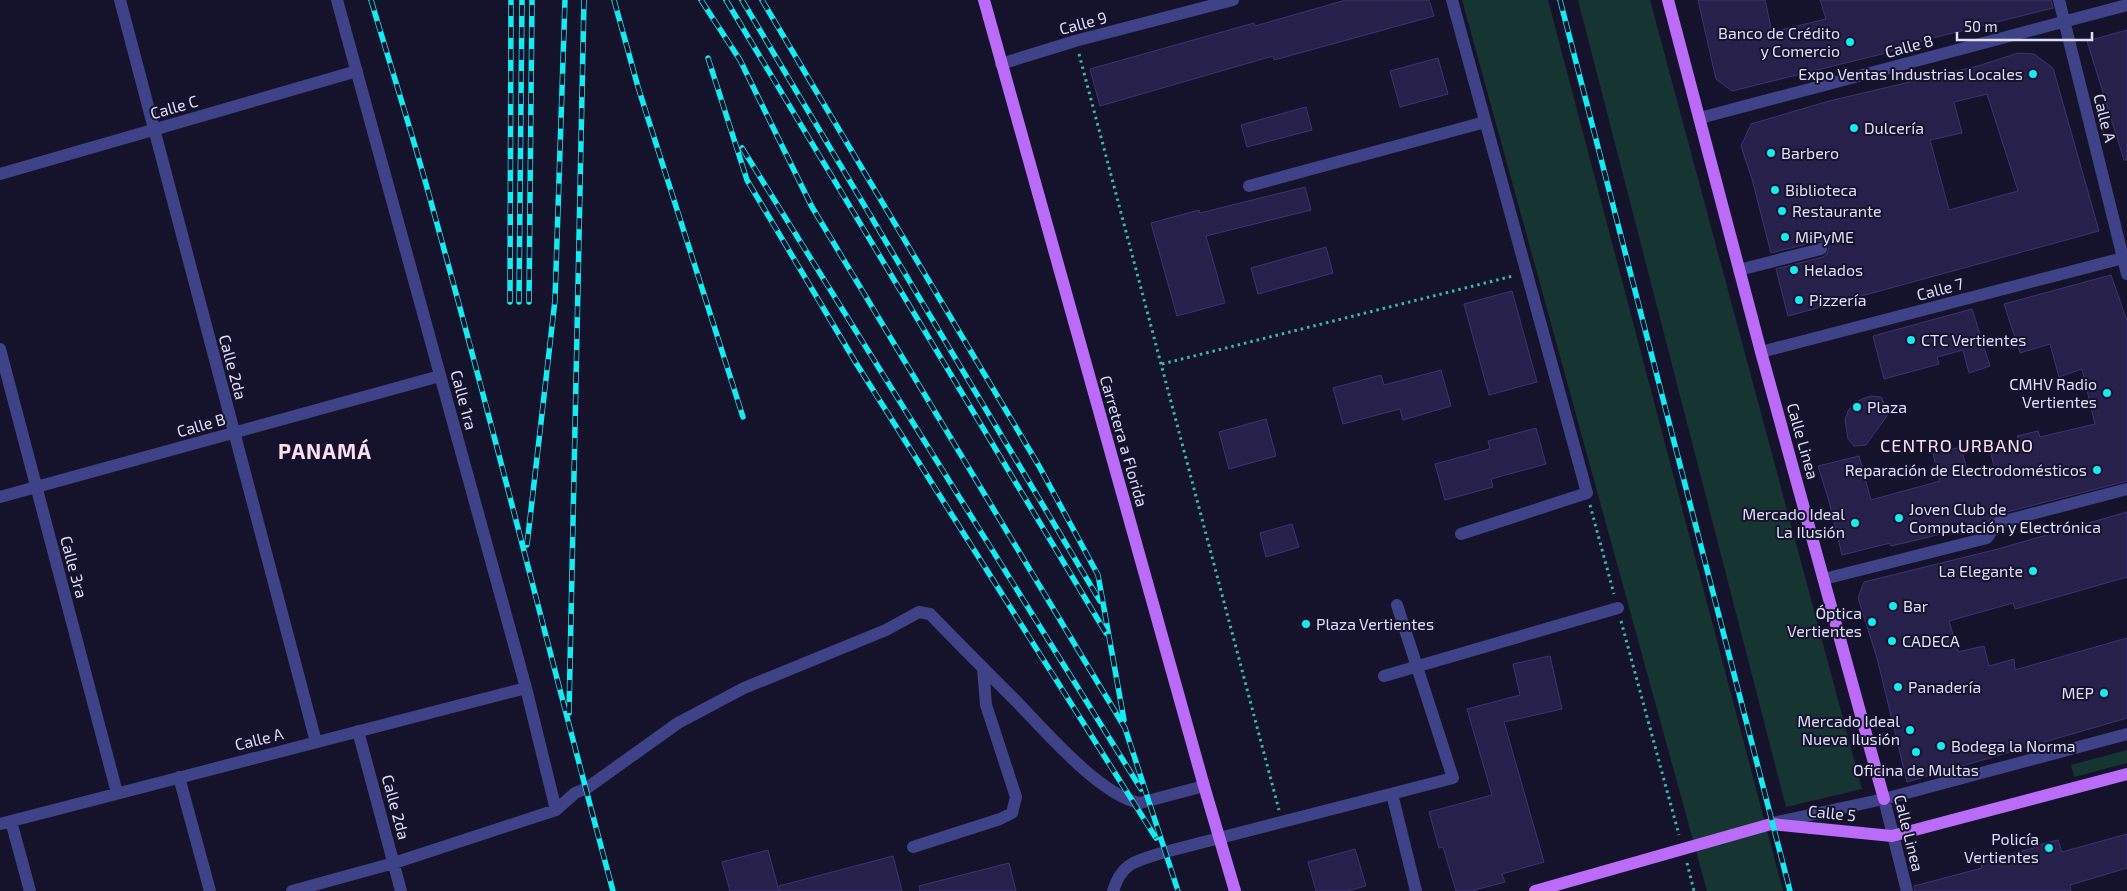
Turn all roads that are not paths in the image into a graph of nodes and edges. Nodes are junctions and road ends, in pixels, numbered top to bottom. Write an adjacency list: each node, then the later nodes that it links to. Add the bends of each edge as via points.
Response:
1 (120, 0): 14 (street, Calle 2da)
2 (337, 0): 11 (street, Calle 1ra)
3 (984, 0): 10 (main road, Carretera a Florida)
4 (1232, 0): 10 (street, Calle 9)
5 (1452, 0): 13 (street)
6 (1668, 0): 12 (main road, Calle Linea)
7 (2059, 0): 9 (street, Calle A)
8 (2127, 5): 9 (street, Calle 8)
9 (2065, 21): 12 (street, Calle 8); 18 (street, Calle A)
10 (1001, 64): 41 (main road, Carretera a Florida)
11 (357, 71): 14 (street, Calle C); 23 (street, Calle 1ra)
12 (1700, 118): 19 (main road, Calle Linea)
13 (1486, 122): 16 (street); 28 (street, via 1587,493)
14 (154, 130): 15 (street, Calle C); 24 (street, Calle 2da)
15 (0, 174)
16 (1249, 186)
17 (1821, 249): 19 (street)
18 (2125, 257): 20 (street, Calle A); 22 (street, Calle 7)
19 (1739, 270): 22 (main road, Calle Linea)
20 (2127, 274)
21 (0, 349): 25 (street, Calle 3ra)
22 (1761, 352): 29 (main road, Calle Linea)
23 (440, 376): 24 (street, Calle B); 35 (street, Calle 1ra)
24 (234, 433): 25 (street, Calle B); 38 (street, Calle 2da)
25 (37, 488): 27 (street, Calle B); 42 (street, Calle 3ra)
26 (2127, 490): 29 (street, via 1997,523 1986,538)
27 (0, 497)
28 (1461, 534)
29 (1824, 579): 44 (main road, Calle Linea)
30 (1397, 605): 32 (street)
31 (1618, 608): 32 (street)
32 (1417, 666): 34 (street); 43 (street, via 1453,778)
33 (983, 668): 41 (street, via 1068,754 1114,792 1140,803); 45 (street, via 930,614 919,612 886,630 744,688 678,723 575,793); 50 (street, via 986,705 1016,797 1012,814)
34 (1384, 676)
35 (526, 688): 36 (street, Calle A); 45 (street, Calle 1ra)
36 (358, 731): 38 (street, Calle A); 51 (street, Calle 2da)
37 (2127, 734): 44 (street)
38 (316, 742): 40 (street, Calle A)
39 (2127, 774): 48 (main road, Calle 5)
40 (179, 777): 42 (street, Calle A); 53 (street)
41 (1204, 786): 49 (main road, Carretera a Florida)
42 (118, 793): 46 (street, Calle A)
43 (1392, 794): 49 (street); 58 (street)
44 (1884, 799): 47 (street); 48 (street, Calle Linea)
45 (556, 810): 51 (street)
46 (5, 822): 52 (street)
47 (1771, 824): 48 (main road, Calle 5); 59 (main road, Calle 5)
48 (1892, 836): 60 (street, Calle Linea)
49 (1220, 838): 56 (street, via 1130,863 1117,876); 57 (main road, Carretera a Florida)
50 (913, 846)
51 (394, 863): 54 (street); 55 (street, Calle 2da)
52 (30, 891)
53 (210, 891)
54 (292, 891)
55 (401, 891)
56 (1113, 891)
57 (1235, 891)
58 (1416, 891)
59 (1535, 891)
60 (1907, 891)

